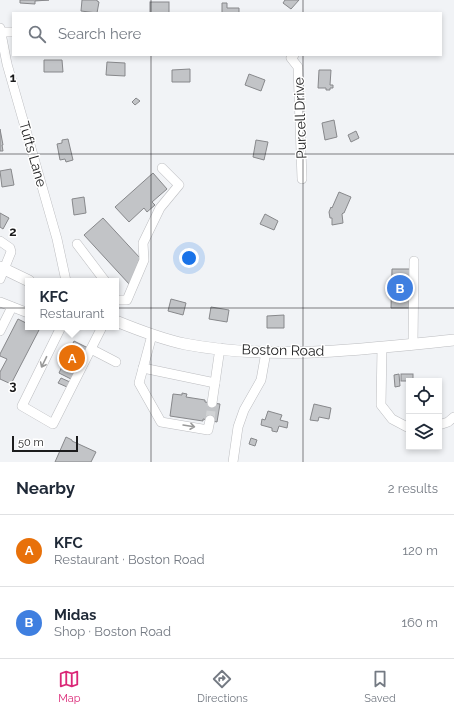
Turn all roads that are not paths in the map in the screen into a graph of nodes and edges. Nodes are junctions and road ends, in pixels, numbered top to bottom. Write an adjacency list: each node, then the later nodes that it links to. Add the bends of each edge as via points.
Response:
1 (1, 30): 2 (street); 10 (street, Tufts Lane, via 7,64 58,239)
2 (12, 32)
3 (289, 56): 5 (street, Purcell Drive, via 298,67)
4 (162, 168): 13 (street, via 180,185 160,208 143,243 144,260 128,300)
5 (302, 179)
6 (0, 241): 9 (street, via 10,248 11,252)
7 (77, 244): 11 (street)
8 (414, 261): 23 (street)
9 (1, 271): 12 (main road)
10 (65, 278)
11 (103, 278)
12 (25, 280)
13 (119, 300)
14 (0, 302): 15 (street)
15 (12, 307): 16 (street); 20 (street)
16 (25, 312)
17 (119, 322): 21 (main road, Boston Road)
18 (60, 330): 26 (street, one-way to 26, via 22,406 53,424)
19 (101, 330): 26 (street)
20 (0, 331)
21 (152, 335): 25 (main road, Boston Road, via 185,344); 29 (street)
22 (454, 340): 23 (main road, Boston Road)
23 (413, 344): 24 (main road, Boston Road)
24 (382, 347): 27 (main road, Boston Road); 35 (street, via 381,405 392,419)
25 (220, 348): 27 (main road, Boston Road); 30 (street)
26 (92, 349): 28 (street)
27 (266, 352): 36 (street, via 261,380 244,410 238,427)
28 (116, 362)
29 (143, 368): 30 (street); 33 (street, one-way to 33, via 140,383 161,422 208,430)
30 (215, 383): 31 (street)
31 (212, 403)
32 (454, 417): 34 (street)
33 (210, 420)
34 (442, 424)
35 (406, 426)
36 (233, 462)

